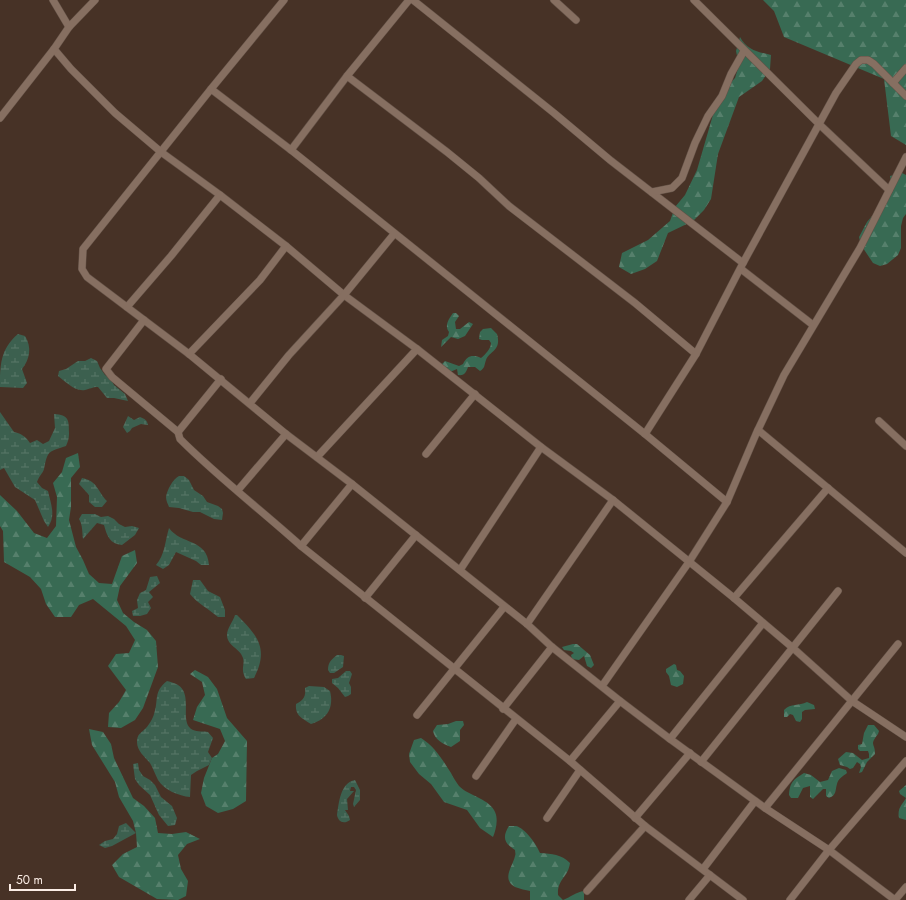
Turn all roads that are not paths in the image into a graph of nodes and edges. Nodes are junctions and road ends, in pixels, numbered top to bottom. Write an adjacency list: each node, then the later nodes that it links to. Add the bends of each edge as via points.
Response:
1 (53, 0): 9 (street)
2 (95, 0): 9 (street)
3 (284, 0): 15 (street)
4 (409, 0): 13 (street)
5 (413, 0): 23 (street)
6 (554, 0): 8 (street)
7 (694, 0): 11 (street)
8 (576, 20)
9 (69, 27): 10 (street)
10 (54, 49): 17 (street); 20 (street, via 115,113)
11 (744, 50): 18 (street); 23 (street, via 722,96 708,116 682,178 672,188)
12 (906, 68): 14 (street)
13 (347, 76): 19 (street); 34 (street, via 452,156 509,206 635,303)
14 (893, 83): 16 (street); 18 (street, via 874,64 868,60 861,60 836,93)
15 (211, 88): 19 (street); 20 (street)
16 (906, 96)
17 (0, 118)
18 (819, 124): 22 (street); 27 (street)
19 (291, 150): 25 (street)
20 (161, 152): 24 (street); 29 (street, via 83,249 82,269 87,277)
21 (906, 156): 22 (street)
22 (889, 190): 31 (street, via 860,248)
23 (652, 192): 27 (street)
24 (220, 195): 26 (street); 29 (street, via 172,256)
25 (394, 234): 28 (street); 42 (street)
26 (286, 246): 28 (street); 33 (street, via 260,280)
27 (742, 266): 31 (street); 34 (street)
28 (344, 295): 32 (street); 37 (street)
29 (127, 307): 30 (street)
30 (144, 320): 33 (street); 40 (street, via 106,369 112,377)
31 (813, 325): 39 (street, via 784,375)
32 (417, 349): 36 (street); 46 (street)
33 (189, 354): 35 (street)
34 (696, 354): 42 (street)
35 (221, 379): 37 (street); 40 (street)
36 (475, 394): 44 (street); 45 (street)
37 (250, 403): 41 (street)
38 (879, 421): 43 (street)
39 (758, 430): 48 (street); 51 (street)
40 (178, 432): 49 (street, via 180,438 214,472)
41 (286, 434): 46 (street); 49 (street)
42 (645, 434): 51 (street)
43 (906, 446)
44 (541, 447): 50 (street); 56 (street)
45 (426, 454)
46 (317, 457): 47 (street)
47 (352, 484): 52 (street); 53 (street)
48 (828, 488): 54 (street); 59 (street)
49 (238, 490): 53 (street)
50 (613, 500): 55 (street); 62 (street)
51 (727, 502): 55 (street)
52 (416, 536): 56 (street); 58 (street)
53 (301, 546): 58 (street)
54 (905, 549)
55 (689, 562): 59 (street); 67 (street)
56 (460, 570): 60 (street)
57 (838, 592): 65 (street)
58 (366, 598): 66 (street)
59 (734, 598): 61 (street)
60 (504, 607): 62 (street); 66 (street)
61 (764, 623): 65 (street); 74 (street)
62 (526, 624): 64 (street)
63 (898, 644): 69 (street)
64 (552, 647): 67 (street); 70 (street)
65 (793, 648): 69 (street); 78 (street)
66 (453, 669): 70 (street); 71 (street)
67 (602, 686): 68 (street)
68 (620, 701): 74 (street); 77 (street)
69 (852, 701): 73 (street); 82 (street)
70 (503, 709): 72 (street)
71 (417, 715)
72 (516, 719): 77 (street); 80 (street)
73 (906, 737)
74 (670, 739): 75 (street)
75 (690, 753): 78 (street); 84 (street)
76 (906, 761): 86 (street)
77 (570, 762): 79 (street)
78 (702, 762): 81 (street)
79 (580, 770): 83 (street); 84 (street)
80 (476, 776)
81 (755, 800): 82 (street); 87 (street)
82 (764, 808): 86 (street)
83 (547, 818)
84 (635, 818): 85 (street)
85 (644, 826): 87 (street); 90 (street)
86 (829, 850): 93 (street); 94 (street)
87 (703, 869): 88 (street)
88 (710, 875): 91 (street); 92 (street)
89 (906, 887): 94 (street)
90 (587, 891)
91 (689, 900)
92 (743, 900)
93 (790, 900)
94 (895, 900)

